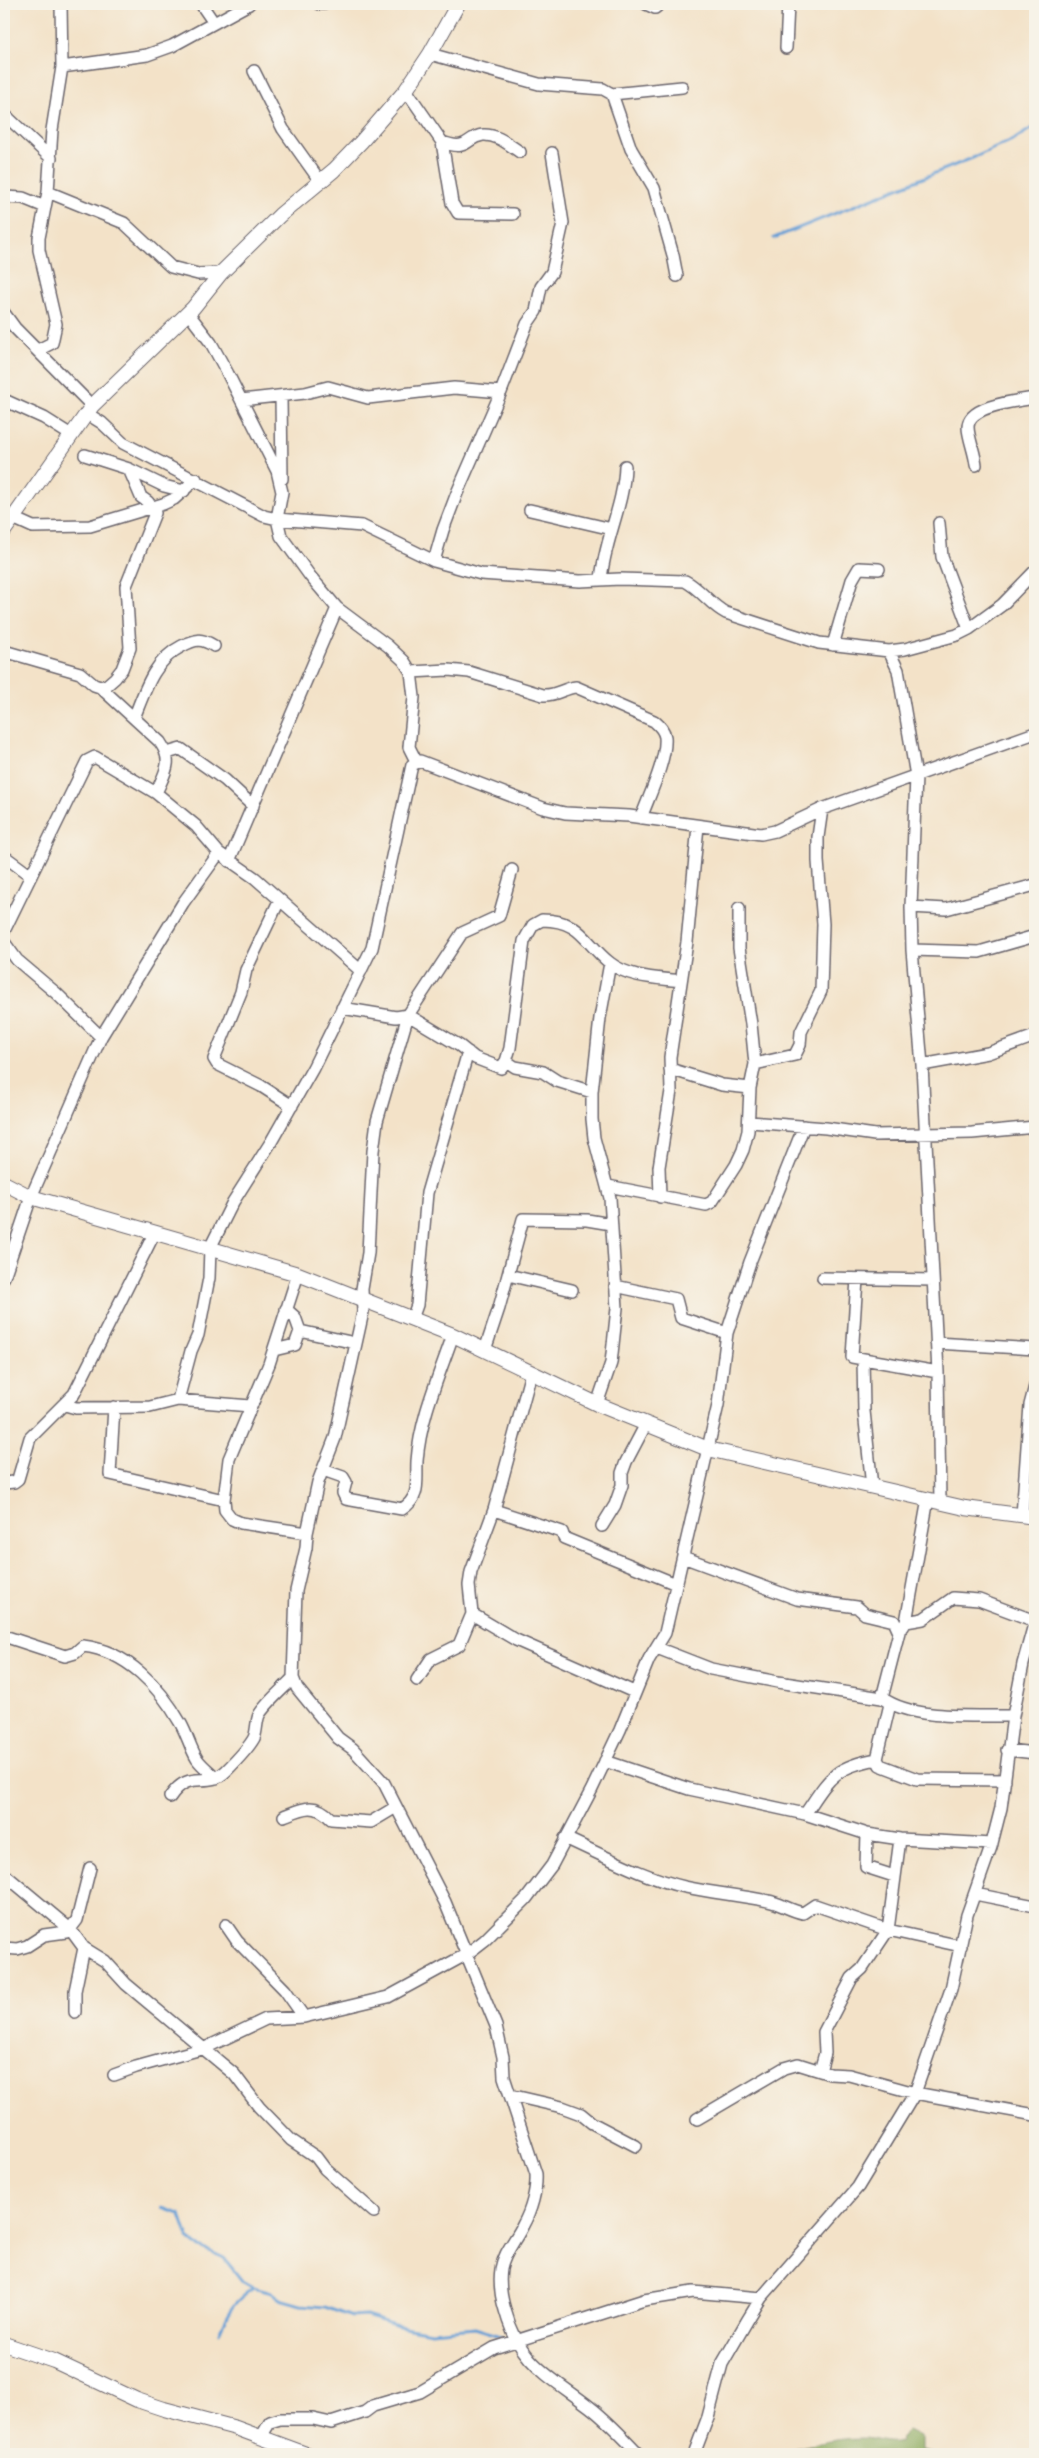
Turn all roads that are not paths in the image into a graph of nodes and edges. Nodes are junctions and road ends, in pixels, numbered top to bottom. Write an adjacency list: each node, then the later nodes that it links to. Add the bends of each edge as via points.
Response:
1 (61, 4): 13 (street)
2 (201, 4): 10 (street)
3 (249, 4): 10 (street)
4 (319, 4): 5 (street)
5 (324, 4)
6 (458, 4): 12 (street)
7 (646, 4): 8 (street, via 655,8)
8 (660, 4)
9 (788, 4): 11 (street)
10 (214, 23): 13 (street, via 172,46 147,55)
11 (786, 48)
12 (430, 54): 16 (street); 17 (street, via 539,84 602,89)
13 (62, 67): 22 (street)
14 (254, 71): 23 (street, via 283,129)
15 (682, 87): 17 (street)
16 (406, 90): 19 (street); 23 (street, via 361,142)
17 (612, 94): 29 (street, via 631,149 654,188)
18 (4, 114): 22 (street)
19 (442, 142): 20 (street, via 462,146 482,135 499,138); 27 (street, via 452,203 458,213)
20 (520, 152)
21 (552, 153): 33 (street, via 563,223 561,239 552,272 541,288 536,311 527,324)
22 (51, 158): 24 (street)
23 (320, 181): 28 (street)
24 (48, 192): 26 (street); 28 (street, via 124,223 170,267 198,274)
25 (4, 197): 26 (street, via 23,198)
26 (45, 207): 32 (street, via 39,250 56,335 52,343)
27 (513, 214)
28 (221, 273): 31 (street)
29 (677, 276)
30 (4, 313): 32 (street)
31 (188, 313): 37 (street, via 211,343); 38 (street)
32 (38, 350): 38 (street)
33 (501, 392): 34 (street, via 454,388 368,398 328,387); 53 (street, via 457,493)
34 (281, 396): 37 (street); 45 (street)
35 (1035, 398): 41 (street, via 986,408 973,414 968,421 968,429)
36 (4, 400): 39 (street, via 44,418)
37 (241, 400): 45 (street)
38 (89, 409): 39 (street); 44 (street, via 123,443)
39 (71, 435): 51 (street)
40 (85, 456): 43 (street)
41 (976, 465)
42 (625, 466): 52 (street, via 624,489)
43 (129, 469): 46 (street, via 164,486); 47 (street, via 141,497)
44 (196, 479): 46 (street); 49 (street, via 250,509)
45 (281, 483): 49 (street)
46 (184, 491): 47 (street)
47 (152, 508): 51 (street, via 83,526); 64 (street, via 154,519 126,586 130,648 122,669 108,685)
48 (530, 510): 52 (street)
49 (277, 519): 53 (street, via 362,526); 57 (street, via 281,536)
50 (939, 523): 58 (street, via 942,557)
51 (6, 527)
52 (612, 528): 56 (street)
53 (434, 561): 56 (street, via 466,572 490,575)
54 (879, 570): 60 (street, via 859,568 852,580)
55 (1035, 571): 58 (street, via 1002,605)
56 (601, 580): 60 (street, via 685,582 726,613)
57 (338, 608): 63 (street, via 388,646); 71 (street)
58 (969, 629): 62 (street, via 923,645)
59 (214, 646): 65 (street, via 195,639 162,659)
60 (832, 646): 62 (street)
61 (4, 651): 64 (street, via 80,673)
62 (889, 651): 69 (street, via 898,670)
63 (411, 672): 68 (street, via 414,697 409,748); 73 (street, via 469,672 553,696 569,687 576,687 654,721 662,728 665,738 661,763)
64 (100, 687): 65 (street)
65 (134, 718): 67 (street)
66 (1035, 733): 69 (street)
67 (167, 753): 70 (street, via 168,762); 71 (street, via 181,749 225,780)
68 (416, 761): 73 (street, via 543,808); 89 (street, via 412,765 377,929)
69 (916, 776): 72 (street); 82 (street)
70 (156, 793): 75 (street, via 196,826); 79 (street, via 99,758 90,758)
71 (253, 806): 77 (street)
72 (822, 809): 74 (street, via 775,831 761,834); 97 (street, via 818,853 823,924 822,991 801,1032 800,1046 795,1055)
73 (641, 818): 74 (street)
74 (698, 826): 90 (street)
75 (219, 853): 77 (street); 94 (street, via 183,903)
76 (4, 856): 79 (street)
77 (229, 860): 81 (street, via 255,878)
78 (512, 870): 92 (street, via 499,916 462,933)
79 (30, 876): 84 (street)
80 (1035, 885): 82 (street, via 946,908)
81 (279, 901): 89 (street); 102 (street, via 246,970 241,992 214,1059 217,1064)
82 (911, 907): 87 (street)
83 (739, 908): 97 (street, via 739,948)
84 (4, 931)
85 (1035, 936): 87 (street, via 979,952)
86 (4, 942): 94 (street, via 17,960)
87 (912, 950): 98 (street)
88 (610, 963): 90 (street, via 638,974); 96 (street, via 575,928 547,920 533,925 522,948 513,1031); 101 (street)
89 (361, 972): 91 (street)
90 (681, 980): 99 (street)
91 (342, 1008): 92 (street, via 396,1017); 102 (street)
92 (408, 1015): 95 (street); 122 (street, via 377,1121)
93 (1035, 1036): 98 (street, via 988,1053)
94 (100, 1037): 109 (street)
95 (468, 1052): 96 (street, via 498,1068 502,1068); 124 (street, via 426,1193 417,1305)
96 (506, 1061): 101 (street)
97 (755, 1064): 100 (street)
98 (922, 1065): 106 (street)
99 (670, 1069): 100 (street, via 722,1085); 110 (street, via 671,1091 659,1167)
100 (750, 1088): 103 (street)
101 (592, 1092): 108 (street, via 594,1138)
102 (292, 1106): 113 (street, via 233,1202)
103 (750, 1122): 104 (street); 110 (street, via 736,1166 710,1204)
104 (804, 1126): 106 (street, via 875,1135); 126 (street, via 750,1262)
105 (1035, 1127): 106 (street)
106 (926, 1135): 119 (street)
107 (4, 1183): 109 (street)
108 (608, 1186): 110 (street); 111 (street)
109 (31, 1197): 112 (street); 116 (street)
110 (660, 1197)
111 (611, 1224): 115 (street, via 587,1220 523,1219); 120 (street)
112 (156, 1232): 113 (street); 139 (street, via 74,1394)
113 (210, 1248): 114 (street); 137 (street, via 209,1278 198,1335)
114 (298, 1274): 122 (street); 123 (street)
115 (508, 1275): 121 (street); 132 (street)
116 (4, 1278)
117 (823, 1278): 118 (street)
118 (857, 1279): 119 (street); 133 (street, via 852,1358)
119 (933, 1280): 129 (street)
120 (615, 1286): 126 (street, via 676,1299 680,1318); 138 (street, via 616,1337 612,1363)
121 (572, 1290)
122 (363, 1300): 124 (street); 128 (street)
123 (286, 1309): 125 (street, via 295,1317); 131 (street)
124 (412, 1319): 127 (street)
125 (300, 1331): 128 (street); 131 (street, via 295,1345)
126 (727, 1333): 143 (street, via 718,1405)
127 (452, 1335): 132 (street); 144 (street, via 421,1427 416,1491 412,1503 402,1509 346,1498 343,1477)
128 (355, 1343): 144 (street, via 335,1438)
129 (936, 1343): 130 (street); 134 (street)
130 (1035, 1349)
131 (274, 1350): 140 (street)
132 (485, 1350): 135 (street)
133 (862, 1359): 134 (street); 146 (street)
134 (938, 1372): 148 (street)
135 (531, 1373): 138 (street); 149 (street)
136 (1035, 1386): 150 (street, via 1029,1415)
137 (178, 1400): 140 (street); 141 (street, via 150,1407)
138 (598, 1404): 142 (street)
139 (65, 1405): 141 (street, via 76,1408); 145 (street, via 30,1438 18,1479)
140 (250, 1406): 147 (street, via 229,1459)
141 (114, 1407): 147 (street, via 110,1474)
142 (646, 1424): 143 (street); 151 (street, via 626,1462 620,1492)
143 (708, 1449): 146 (street); 153 (street)
144 (323, 1470): 152 (street)
145 (4, 1483)
146 (872, 1487): 148 (street)
147 (224, 1500): 152 (street, via 225,1510 240,1523)
148 (934, 1500): 150 (street); 157 (street)
149 (494, 1510): 154 (street, via 562,1532 564,1538); 155 (street, via 471,1572)
150 (1029, 1517)
151 (602, 1526)
152 (307, 1532): 161 (street, via 296,1591)
153 (683, 1557): 154 (street); 158 (street, via 797,1599 857,1607 865,1614 894,1621)
154 (676, 1584): 160 (street, via 665,1633)
155 (472, 1614): 162 (street, via 460,1645 431,1659); 163 (street, via 516,1640)
156 (1035, 1621): 157 (street, via 979,1600 953,1598 923,1619); 165 (street)
157 (906, 1622): 158 (street)
158 (899, 1632): 164 (street)
159 (4, 1636): 170 (street, via 65,1656 83,1646 116,1654 147,1679 167,1703 197,1758)
160 (657, 1648): 163 (street); 164 (street, via 711,1668)
161 (293, 1678): 170 (street, via 259,1715 254,1738); 173 (street, via 297,1688 338,1738 354,1750 384,1783)
162 (417, 1680)
163 (634, 1692): 169 (street)
164 (886, 1701): 165 (street, via 927,1714); 168 (street)
165 (1012, 1716): 166 (street)
166 (1007, 1750): 167 (street); 171 (street)
167 (1035, 1753)
168 (876, 1759): 171 (street, via 886,1768 917,1779); 174 (street, via 852,1763 829,1778)
169 (605, 1761): 174 (street, via 689,1789); 177 (street)
170 (216, 1778): 172 (street, via 188,1780)
171 (1005, 1780): 179 (street)
172 (170, 1797)
173 (396, 1807): 175 (street, via 371,1822 331,1819 322,1809 311,1807); 191 (street, via 445,1902)
174 (805, 1814): 176 (street)
175 (284, 1816)
176 (867, 1834): 178 (street); 182 (street, via 866,1867)
177 (565, 1838): 187 (street, via 641,1872 684,1887 767,1900 803,1913 815,1905); 191 (street, via 552,1865 526,1899)
178 (900, 1839): 179 (street); 182 (street)
179 (992, 1844): 183 (street)
180 (90, 1868): 186 (street, via 77,1920)
181 (4, 1874): 186 (street)
182 (894, 1876): 187 (street)
183 (974, 1894): 184 (street); 188 (street)
184 (1035, 1906)
185 (226, 1925): 193 (street, via 237,1942 285,1990)
186 (70, 1929): 189 (street, via 44,1935 17,1949); 190 (street)
187 (888, 1930): 188 (street); 195 (street, via 862,1969 852,1978 824,2032 825,2053)
188 (961, 1946): 197 (street, via 946,2005)
189 (4, 1948)
190 (84, 1948): 192 (street, via 75,1991); 194 (street, via 106,1961 126,1984)
191 (467, 1954): 193 (street, via 388,1997); 198 (street, via 496,2026)
192 (75, 2012)
193 (304, 2017): 194 (street, via 266,2019)
194 (205, 2048): 196 (street); 202 (street, via 234,2074 259,2107 291,2140 316,2157)
195 (820, 2071): 197 (street, via 849,2075); 200 (street, via 798,2064 784,2068)
196 (114, 2075)
197 (915, 2093): 199 (street); 203 (street, via 858,2188)
198 (510, 2095): 201 (street, via 581,2114); 204 (street, via 536,2174 536,2186 524,2225 512,2240 501,2268 500,2294 511,2333)
199 (1035, 2115)
200 (697, 2119)
201 (636, 2146)
202 (374, 2212)
203 (761, 2298): 204 (street, via 693,2292 664,2295); 209 (street, via 722,2364)
204 (517, 2340): 206 (street, via 482,2354 420,2392 331,2423 313,2419 280,2419 270,2422); 208 (street, via 524,2355 542,2373 596,2412)
205 (4, 2344): 206 (street, via 54,2362 146,2403)
206 (261, 2437): 207 (street)
207 (306, 2454)
208 (639, 2454)
209 (694, 2454)

